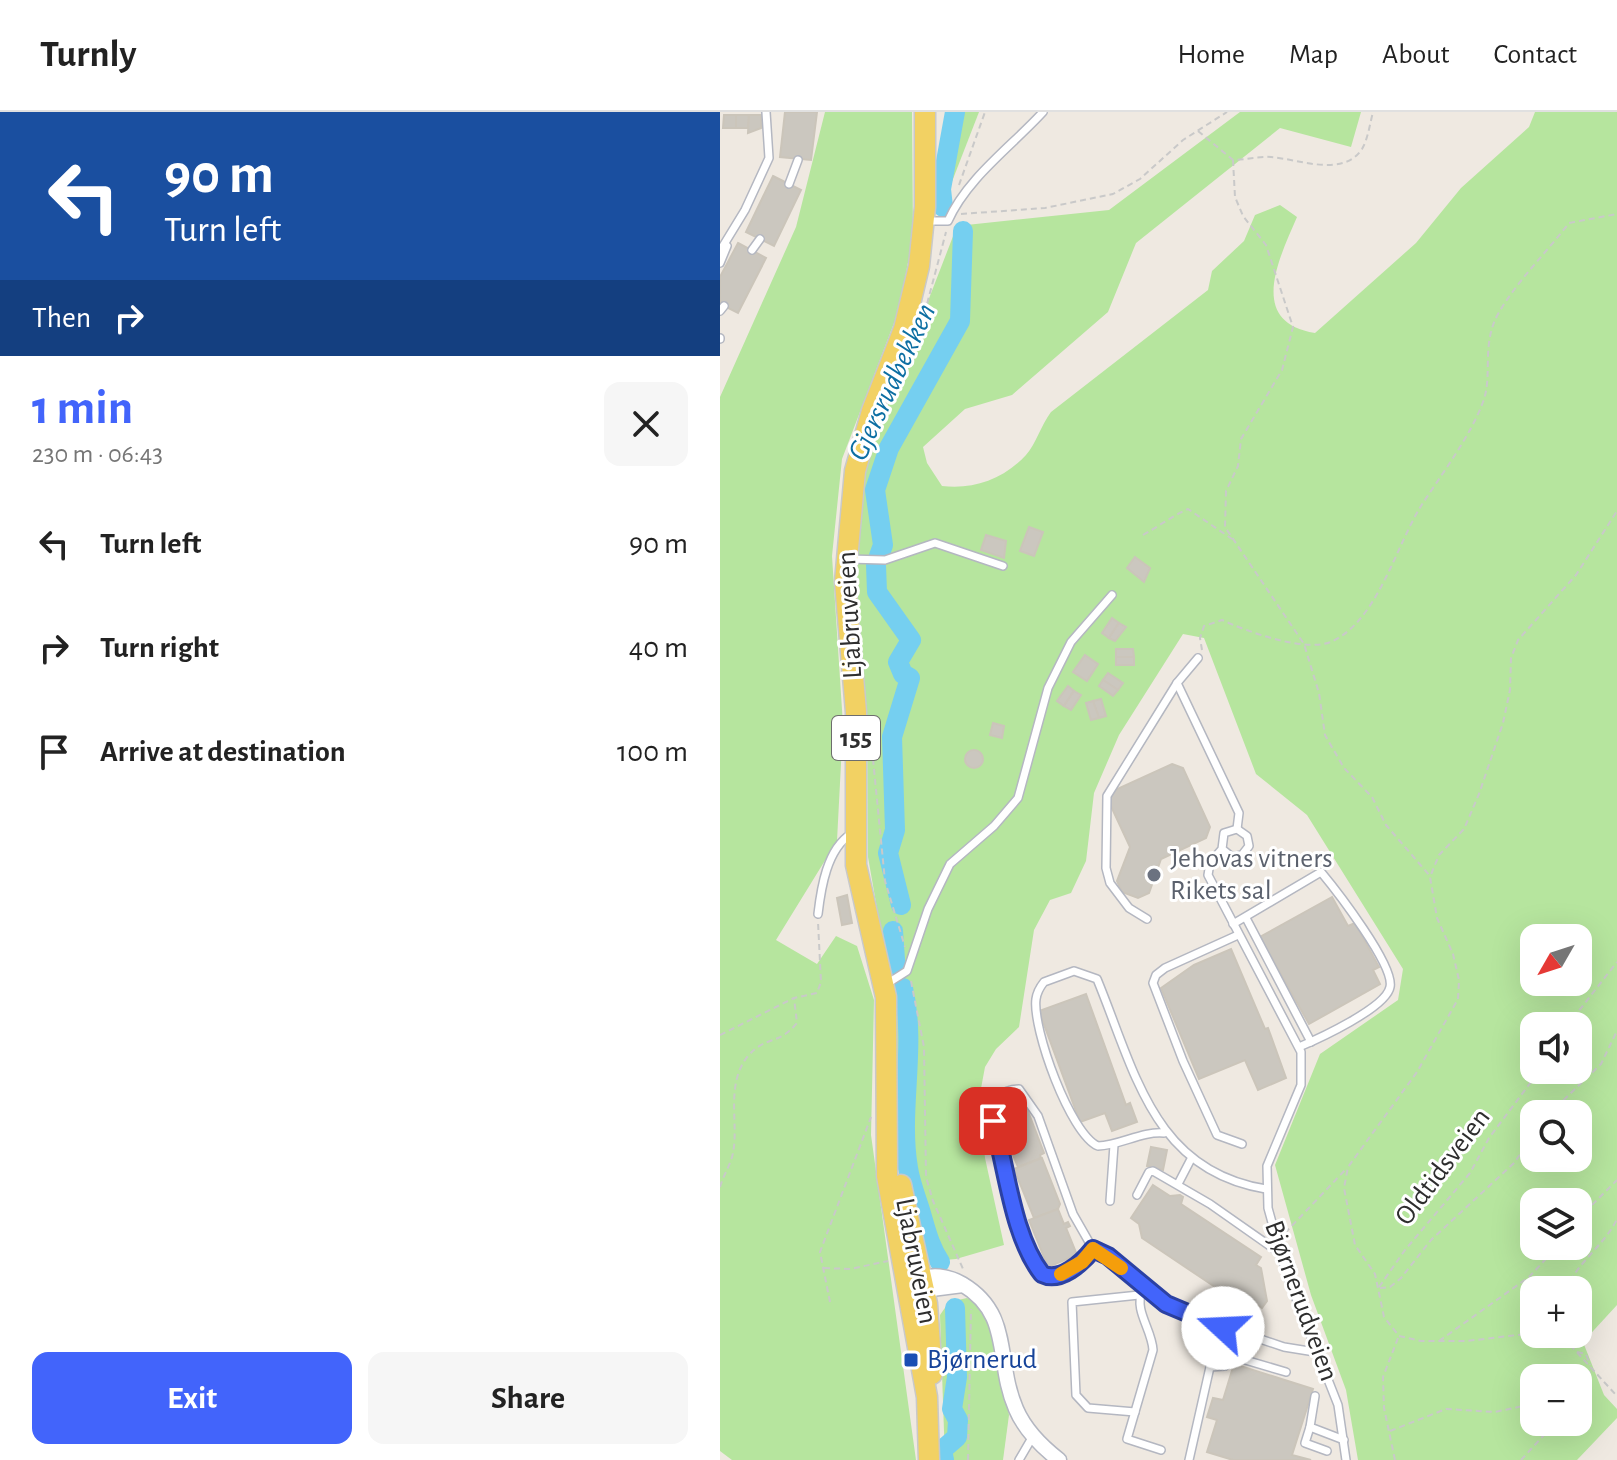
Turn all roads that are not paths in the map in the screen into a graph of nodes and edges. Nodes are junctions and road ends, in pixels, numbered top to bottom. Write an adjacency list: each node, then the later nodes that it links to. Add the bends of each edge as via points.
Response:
1 (766, 112): 8 (lane, via 769,158)
2 (925, 112): 6 (main road, Ljabruveien / 155)
3 (1043, 112): 6 (lane, via 952,213)
4 (798, 160): 5 (lane)
5 (789, 184)
6 (924, 221): 12 (main road, Ljabruveien / 155, via 908,314 855,471)
7 (760, 239): 9 (lane)
8 (729, 240): 10 (lane); 11 (lane)
9 (752, 250)
10 (720, 251)
11 (720, 263)
12 (845, 559): 13 (lane, via 885,560 935,543); 18 (main road, Ljabruveien / 155, via 856,712)
13 (1003, 566)
14 (1112, 595): 25 (lane, via 1071,642 1048,688 1018,798 944,873 909,967 904,976)
15 (1198, 658): 16 (lane)
16 (1177, 683): 17 (lane, via 1236,805); 22 (lane, via 1106,803 1110,883 1122,901)
17 (1237, 829): 19 (lane, via 1224,833); 19 (lane, via 1249,839 1245,853 1232,857)
18 (855, 832): 20 (lane, via 838,845); 25 (main road, Ljabruveien / 155, via 861,892)
19 (1222, 849): 23 (lane, Bjørnerudveien, via 1208,875)
20 (818, 914)
21 (1246, 918): 23 (lane); 26 (lane); 26 (lane, via 1321,872 1384,965 1388,992 1358,1017)
22 (1147, 919)
23 (1233, 924): 24 (lane, Bjørnerudveien)
24 (1238, 935): 27 (lane, Bjørnerudveien); 30 (lane, via 1165,968 1153,983 1217,1135)
25 (884, 985): 28 (main road, Ljabruveien / 155)
26 (1311, 1042): 27 (lane)
27 (1299, 1047): 34 (lane, Bjørnerudveien, via 1301,1085 1273,1146)
28 (888, 1115): 39 (main road, Ljabruveien / 155); 39 (main road, Ljabruveien / 155, via 888,1186 901,1262)
29 (1164, 1133): 31 (lane); 31 (lane, via 1097,979 1087,973 1059,975 1044,982 1035,1001 1048,1056 1081,1132 1098,1146); 32 (lane)
30 (1242, 1144)
31 (1114, 1145): 36 (lane)
32 (1191, 1159): 33 (lane); 34 (lane, via 1244,1185)
33 (1178, 1184): 35 (lane, via 1151,1171); 38 (lane)
34 (1266, 1189): 38 (lane, Bjørnerudveien)
35 (1137, 1195)
36 (1110, 1201)
37 (1093, 1249): 37 (lane, via 1073,1214 1038,1116 1019,1089 1004,1092 990,1113 1015,1215 1036,1266 1042,1274 1056,1276 1082,1262); 40 (lane, via 1108,1256)
38 (1280, 1253): 42 (lane, Bjørnerudveien)
39 (916, 1286): 48 (street, via 965,1286 994,1314 1007,1384); 52 (main road, Ljabruveien / 155)
40 (1142, 1292): 41 (lane); 46 (lane, via 1153,1350); 46 (lane, via 1072,1302 1076,1395 1088,1408)
41 (1223, 1328): 42 (lane); 43 (lane)
42 (1315, 1352): 49 (lane, Bjørnerudveien, via 1338,1405)
43 (1210, 1367): 44 (lane, via 1224,1367 1235,1357); 55 (lane)
44 (1286, 1372)
45 (1315, 1396): 47 (lane)
46 (1135, 1412): 50 (lane, via 1127,1439)
47 (1310, 1427): 49 (lane); 51 (lane, via 1305,1443)
48 (1033, 1436): 53 (lane); 54 (street)
49 (1344, 1440): 56 (lane, Bjørnerudveien)
50 (1161, 1450)
51 (1327, 1451)
52 (929, 1460)
53 (1019, 1460)
54 (1059, 1460)
55 (1189, 1460)
56 (1346, 1460)

